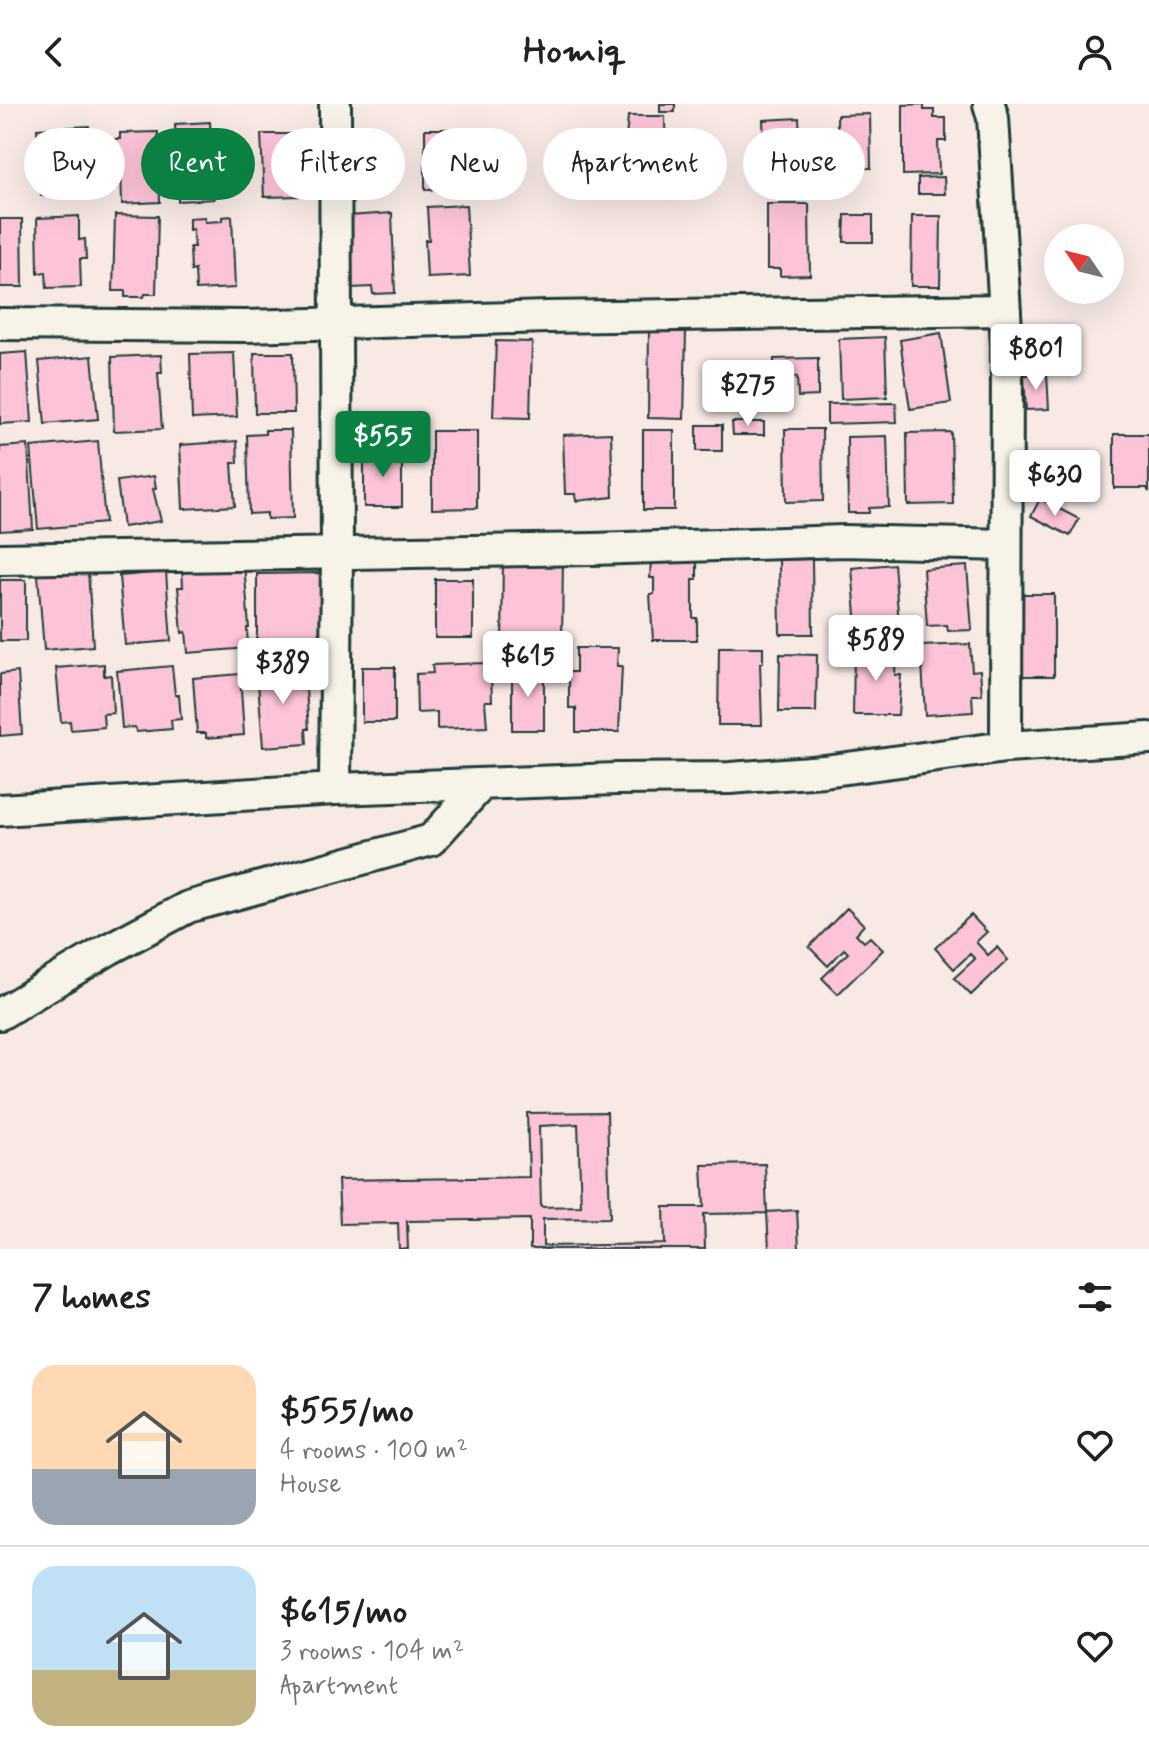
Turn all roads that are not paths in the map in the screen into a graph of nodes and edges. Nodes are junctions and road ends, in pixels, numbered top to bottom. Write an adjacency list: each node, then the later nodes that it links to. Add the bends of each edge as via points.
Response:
1 (335, 104): 4 (street)
2 (989, 104): 3 (street)
3 (1005, 310): 4 (street); 6 (street)
4 (335, 323): 5 (street); 7 (street)
5 (0, 324)
6 (1006, 545): 7 (street, via 844,541); 10 (street)
7 (337, 552): 8 (street); 12 (street)
8 (0, 559)
9 (1149, 738): 10 (street)
10 (1006, 747): 11 (street, via 777,775)
11 (482, 784): 12 (street); 14 (street, via 431,840 188,907)
12 (335, 789): 13 (street)
13 (0, 810)
14 (0, 1014)

